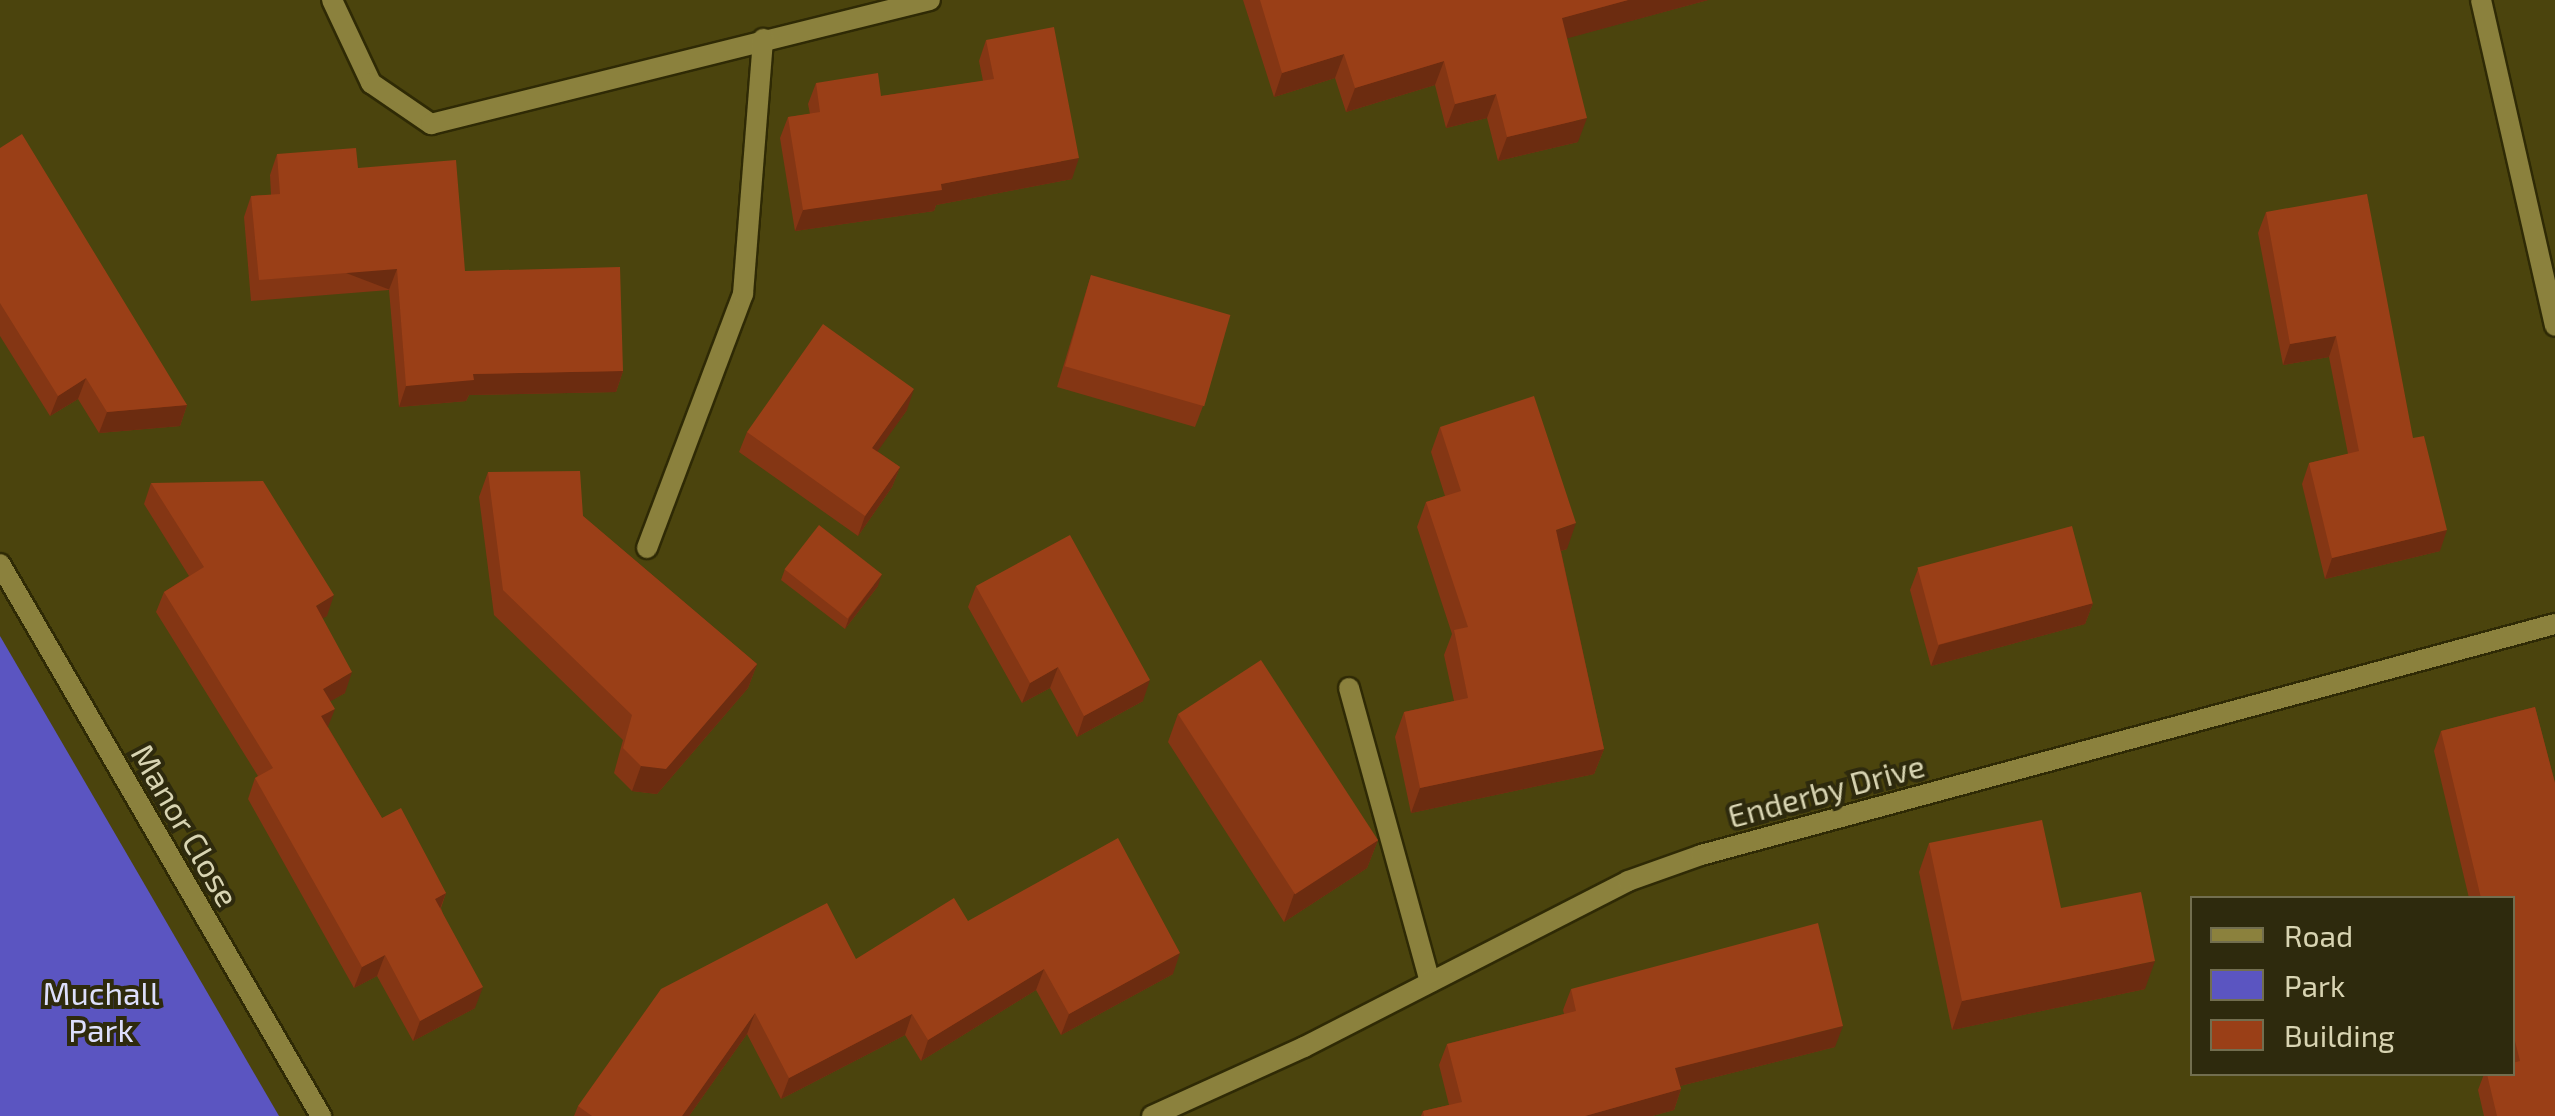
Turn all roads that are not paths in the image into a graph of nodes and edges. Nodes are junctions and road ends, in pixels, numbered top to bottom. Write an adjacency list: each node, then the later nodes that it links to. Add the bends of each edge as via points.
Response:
1 (332, 0): 4 (street, via 371,84 431,124)
2 (930, 0): 4 (street)
3 (2480, 0): 5 (street)
4 (763, 39): 6 (street, via 743,294)
5 (2555, 326)
6 (646, 548)
7 (0, 564): 11 (street, Manor Close)
8 (2555, 624): 10 (street, Enderby Drive, via 1701,855 1628,881)
9 (1349, 688): 10 (street)
10 (1430, 982): 12 (street, Enderby Drive)
11 (321, 1116)
12 (1152, 1116)

